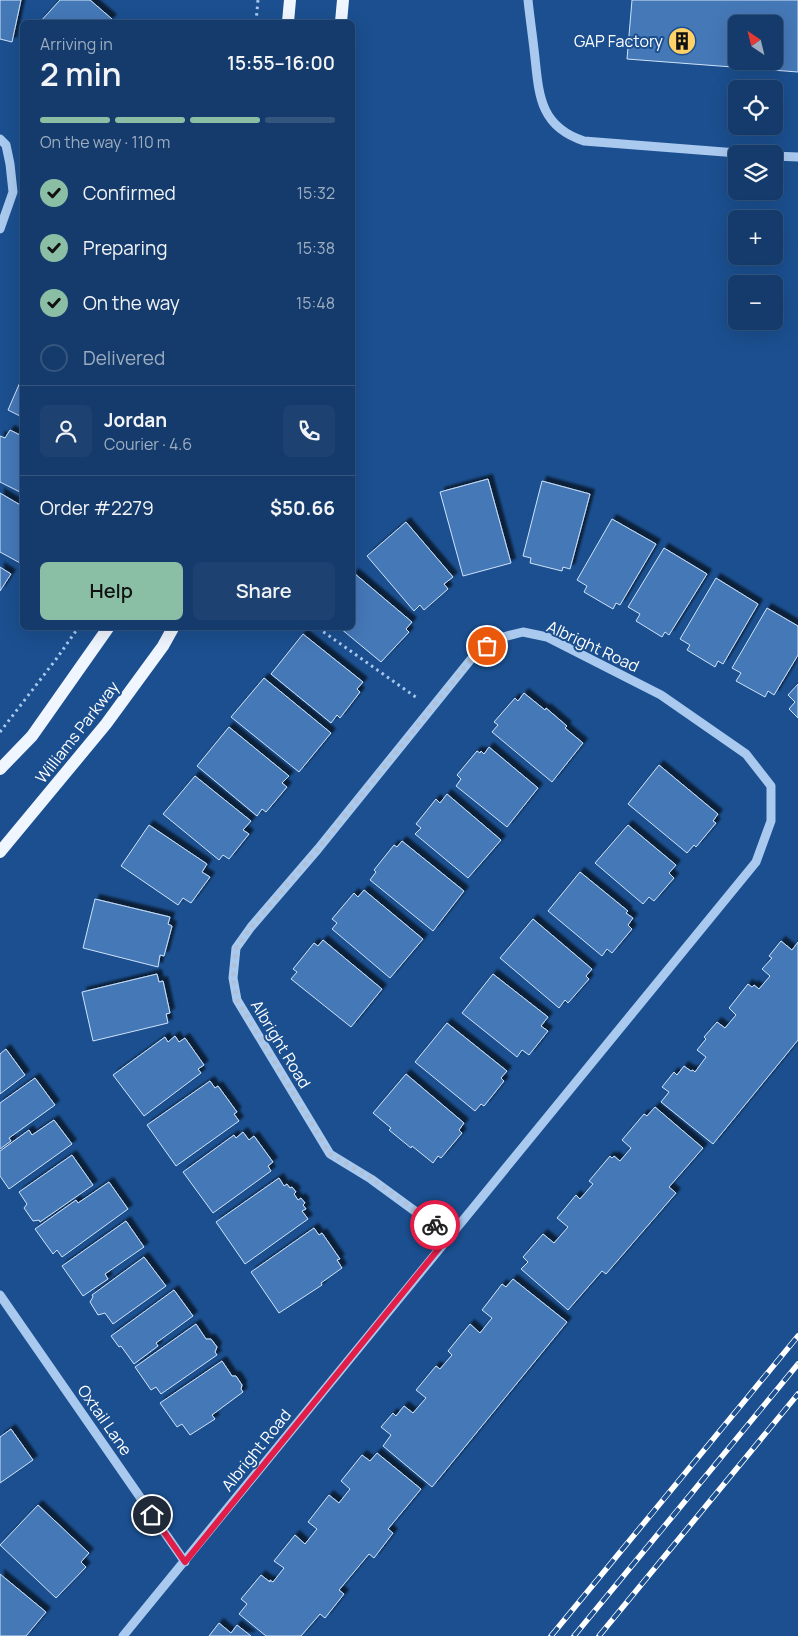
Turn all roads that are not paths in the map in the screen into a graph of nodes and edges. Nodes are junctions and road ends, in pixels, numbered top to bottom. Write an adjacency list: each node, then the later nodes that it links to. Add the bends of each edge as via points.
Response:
1 (290, 0): 4 (main road)
2 (343, 0): 5 (main road)
3 (528, 0): 7 (street, via 540,100 549,118 564,132 584,141)
4 (288, 20)
5 (341, 20)
6 (0, 139): 10 (street, via 6,144 13,192)
7 (728, 152)
8 (783, 157): 9 (street)
9 (798, 158)
10 (0, 229)
11 (107, 630): 13 (main road, Williams Parkway, via 32,736)
12 (172, 630): 14 (main road, Williams Parkway, via 106,724)
13 (0, 768)
14 (0, 852)
15 (449, 1236): 15 (street, Albright Road, via 756,862 771,821 771,786 746,754 662,695 547,637 523,632 499,638 476,653 236,948 233,978 237,1000 330,1154 371,1178); 17 (street, Albright Road)
16 (0, 1296): 17 (street, Oxtail Lane)
17 (185, 1562): 18 (street, Albright Road)
18 (123, 1636)

